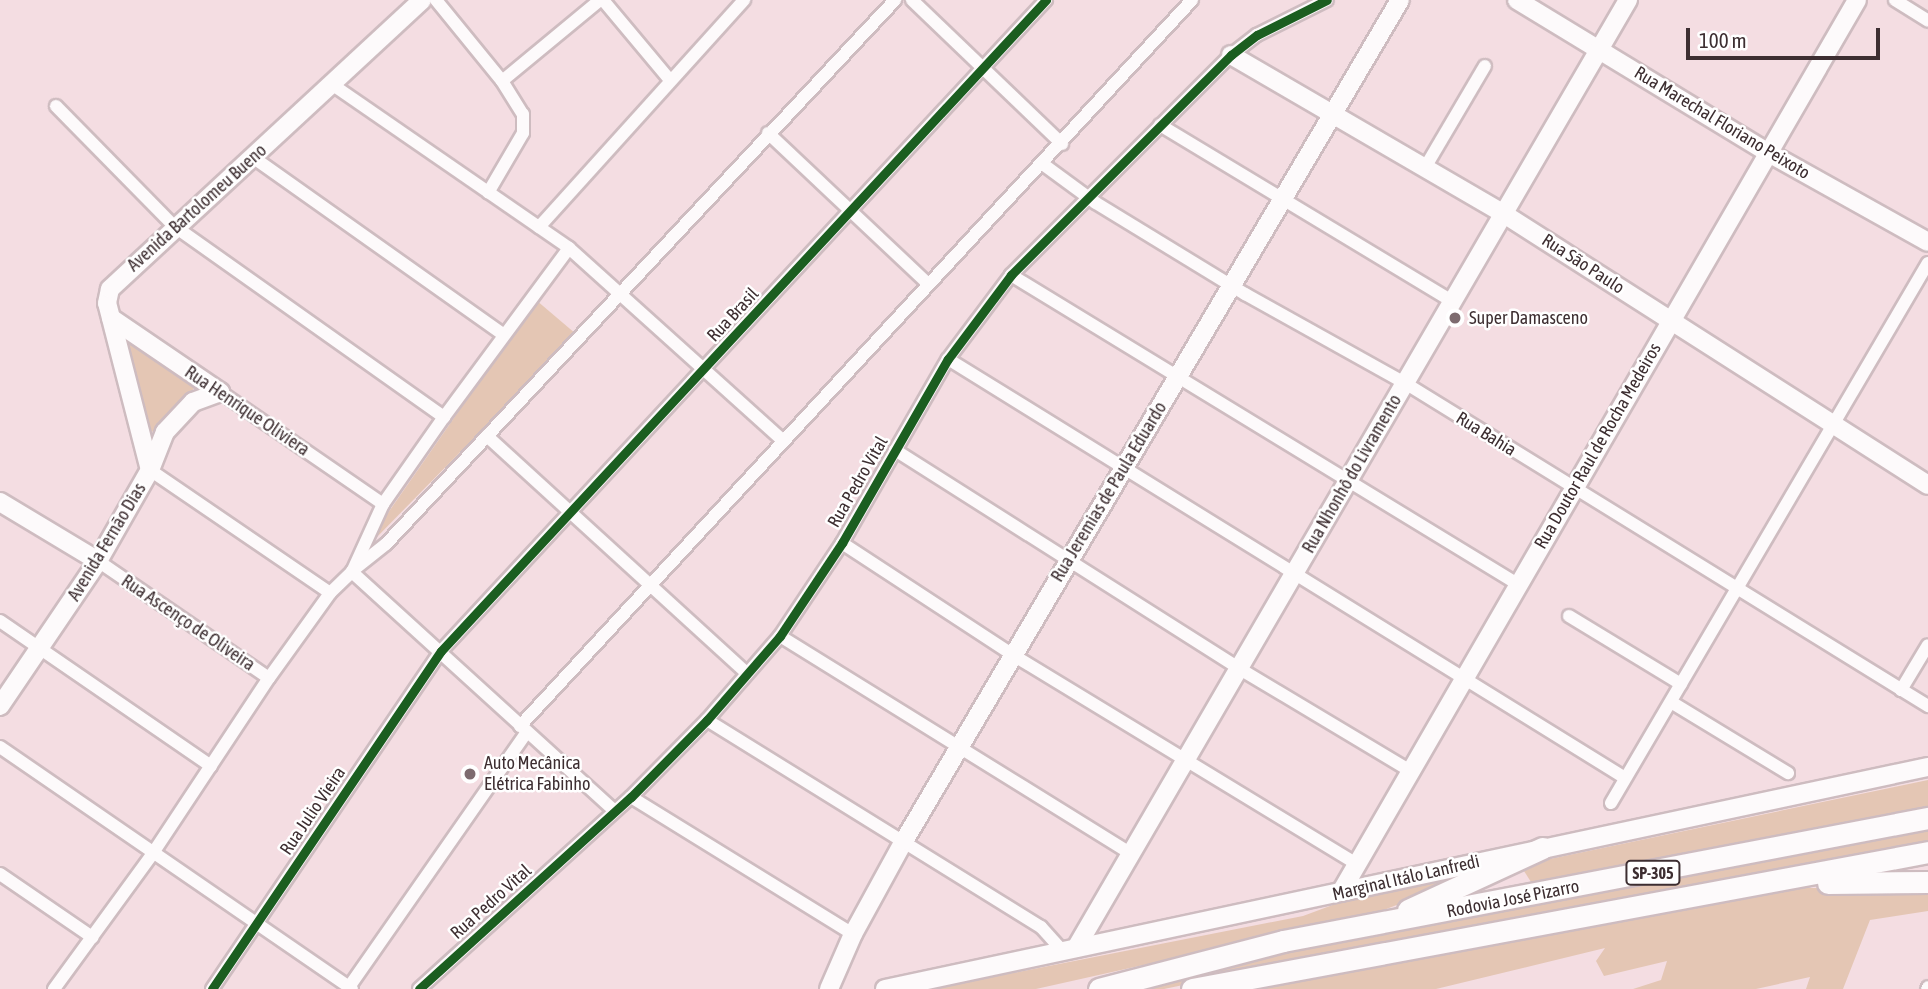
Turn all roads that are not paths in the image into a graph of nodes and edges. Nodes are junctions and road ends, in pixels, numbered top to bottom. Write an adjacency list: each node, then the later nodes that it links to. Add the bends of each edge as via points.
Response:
1 (422, 0): 22 (street, Avenida Bartolomeu Bueno)
2 (436, 0): 21 (street)
3 (602, 0): 20 (street); 21 (street)
4 (744, 0): 20 (street)
5 (895, 0): 26 (street)
6 (912, 0): 18 (street)
7 (1046, 0): 18 (street, Rua Brasil)
8 (1191, 0): 27 (street)
9 (1327, 0): 17 (street, Rua Pedro Vital, via 1257,35)
10 (1400, 0): 24 (street, Rua Jeremias de Paula Eduardo)
11 (1517, 0): 16 (street, Rua Marechal Floriano Peixoto)
12 (1628, 0): 16 (street, Rua Nhonhô do Livramento)
13 (1857, 0): 28 (street, Rua Doutor Raul de Rocha Medeiros)
14 (1895, 0): 15 (street)
15 (1928, 21)
16 (1599, 49): 28 (street, Rua Marechal Floriano Peixoto); 36 (street, Rua Nhonhô do Livramento)
17 (1231, 55): 24 (street, Rua São Paulo); 25 (street, Rua Pedro Vital)
18 (984, 66): 27 (street); 35 (street, Rua Brasil)
19 (1485, 66): 31 (street)
20 (669, 79): 38 (street)
21 (502, 80): 32 (street, via 519,105 524,123 514,152)
22 (333, 85): 29 (street, Avenida Bartolomeu Bueno); 32 (street)
23 (56, 106): 37 (street)
24 (1332, 114): 31 (street, Rua São Paulo); 33 (street, Rua Jeremias de Paula Eduardo)
25 (1160, 125): 33 (street); 34 (street, Rua Pedro Vital)
26 (768, 133): 35 (street); 45 (street)
27 (1062, 144): 30 (street)
28 (1767, 152): 39 (street, Rua Marechal Floriano Peixoto); 48 (street, Rua Doutor Raul de Rocha Medeiros)
29 (254, 158): 37 (street, Avenida Bartolomeu Bueno); 49 (street)
30 (1044, 164): 34 (street, Rua Bahia); 43 (street)
31 (1426, 166): 36 (street, Rua São Paulo)
32 (488, 193): 38 (street)
33 (1284, 196): 44 (street, Rua Jeremias de Paula Eduardo); 46 (street)
34 (1087, 198): 42 (street, Rua Pedro Vital); 44 (street, Rua Bahia)
35 (853, 209): 43 (street); 51 (street, Rua Brasil)
36 (1504, 214): 46 (street, Rua Nhonhô do Livramento); 48 (street, Rua São Paulo)
37 (174, 226): 47 (street, Avenida Bartolomeu Bueno, via 110,289); 55 (street)
38 (539, 227): 40 (street)
39 (1928, 242)
40 (569, 248): 45 (street); 49 (street)
41 (1928, 263): 56 (street)
42 (1011, 275): 50 (street, Rua Pedro Vital); 52 (street)
43 (928, 284): 58 (street)
44 (1231, 285): 52 (street, Rua Jeremias de Paula Eduardo); 53 (street, Rua Bahia)
45 (621, 292): 51 (street); 57 (street)
46 (1453, 302): 53 (street, Rua Nhonhô do Livramento)
47 (111, 318): 54 (street, Rua Henrique Oliviera); 61 (street, Avenida Bartolomeu Bueno)
48 (1670, 320): 56 (street, Rua São Paulo); 64 (street, Rua Doutor Raul de Rocha Medeiros)
49 (503, 334): 55 (street)
50 (948, 359): 59 (street, Rua Pedro Vital); 60 (street)
51 (703, 369): 58 (street); 67 (street, Rua Brasil)
52 (1178, 375): 60 (street, Rua Jeremias de Paula Eduardo); 62 (street)
53 (1405, 383): 62 (street, Rua Nhonhô do Livramento); 64 (street, Rua Bahia)
54 (220, 392): 61 (street, Avenida Fernão Dias, via 193,402 176,416); 66 (street, Rua Henrique Oliviera)
55 (444, 417): 66 (street)
56 (1833, 425): 63 (street, Rua São Paulo); 75 (street)
57 (487, 436): 67 (street); 71 (street, via 386,544)
58 (782, 440): 73 (street)
59 (895, 450): 68 (street, Rua Pedro Vital); 69 (street)
60 (1124, 467): 69 (street, Rua Jeremias de Paula Eduardo); 72 (street)
61 (150, 470): 70 (street, Avenida Fernão Dias); 76 (street)
62 (1349, 480): 72 (street, Rua Nhonhô do Livramento); 74 (street)
63 (1928, 485)
64 (1574, 489): 74 (street, Rua Doutor Raul de Rocha Medeiros); 75 (street, Rua Bahia)
65 (0, 502): 70 (street, Rua Ascenço de Oliveira)
66 (383, 504): 71 (street)
67 (569, 509): 73 (street); 82 (street, Rua Brasil)
68 (842, 543): 79 (street, Rua Pedro Vital); 83 (street)
69 (1069, 560): 83 (street, Rua Jeremias de Paula Eduardo); 84 (street)
70 (98, 561): 81 (street, Avenida Fernão Dias); 86 (street, Rua Ascenço de Oliveira)
71 (352, 572): 76 (street); 82 (street)
72 (1296, 573): 84 (street, Rua Nhonhô do Livramento); 87 (street)
73 (651, 583): 85 (street); 94 (street)
74 (1519, 585): 87 (street, Rua Doutor Raul de Rocha Medeiros)
75 (1736, 589): 88 (street); 89 (street, Rua Bahia)
76 (330, 593): 86 (street)
77 (1569, 616): 88 (street)
78 (0, 621): 81 (street)
79 (780, 636): 85 (street, Rua Pedro Vital); 96 (street)
80 (1928, 645): 89 (street)
81 (40, 647): 91 (street, Avenida Fernão Dias); 98 (street)
82 (441, 651): 94 (street); 117 (street, Rua Julio Vieira)
83 (1013, 655): 96 (street, Rua Jeremias de Paula Eduardo); 97 (street)
84 (1240, 669): 97 (street, Rua Nhonhô do Livramento); 100 (street)
85 (747, 673): 93 (street, Rua Pedro Vital)
86 (269, 678): 98 (street)
87 (1465, 678): 100 (street, Rua Doutor Raul de Rocha Medeiros); 102 (street)
88 (1681, 684): 90 (street)
89 (1901, 690): 92 (street, Rua Bahia)
90 (1671, 702): 101 (street); 102 (street)
91 (0, 706)
92 (1928, 706)
93 (707, 720): 103 (street, Rua Pedro Vital); 107 (street)
94 (523, 729): 105 (street); 122 (street)
95 (0, 747): 111 (street)
96 (958, 748): 107 (street, Rua Jeremias de Paula Eduardo); 109 (street)
97 (1185, 760): 109 (street, Rua Nhonhô do Livramento); 112 (street)
98 (211, 766): 111 (street)
99 (1928, 767): 108 (street, Marginal Itálo Lanfredi)
100 (1412, 772): 112 (street, Rua Doutor Raul de Rocha Medeiros)
101 (1788, 773)
102 (1625, 778): 104 (street)
103 (631, 797): 105 (street, Rua Pedro Vital); 119 (street)
104 (1611, 803)
105 (615, 811): 125 (street, Rua Pedro Vital)
106 (1928, 818): 118 (main road, Rodovia José Pizarro / SP-305)
107 (904, 841): 119 (street, Rua Jeremias de Paula Eduardo); 121 (street)
108 (1542, 848): 116 (street, Marginal Itálo Lanfredi); 118 (main road)
109 (1128, 852): 121 (street, Rua Nhonhô do Livramento)
110 (1928, 852): 114 (main road, Rodovia José Pizarro)
111 (153, 853): 117 (street); 120 (street)
112 (1358, 866): 116 (street, Rua Doutor Raul de Rocha Medeiros)
113 (0, 874): 120 (street)
114 (1787, 882): 115 (main road); 129 (main road, Rodovia José Pizarro)
115 (1928, 883)
116 (1340, 892): 121 (street, Marginal Itálo Lanfredi)
117 (257, 922): 122 (street); 124 (street, Rua Julio Vieira)
118 (1376, 925): 128 (main road, Rodovia José Pizarro / SP-305, via 1283,941)
119 (852, 934): 126 (street, Rua Jeremias de Paula Eduardo)
120 (92, 937): 123 (street)
121 (1069, 949): 127 (street, Marginal Itálo Lanfredi)
122 (350, 988)
123 (54, 989)
124 (212, 989)
125 (419, 989)
126 (829, 989)
127 (885, 989)
128 (1099, 989)
129 (1192, 989)

